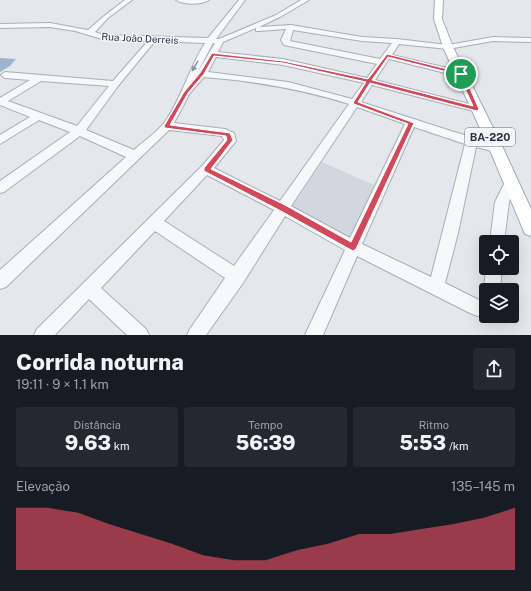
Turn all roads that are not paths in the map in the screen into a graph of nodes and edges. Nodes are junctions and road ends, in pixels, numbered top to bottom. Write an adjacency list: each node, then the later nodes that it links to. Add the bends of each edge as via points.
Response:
1 (129, 0): 10 (street)
2 (180, 0): 3 (street)
3 (206, 0)
4 (242, 0): 15 (street)
5 (306, 0): 9 (street, Rua João Derreis)
6 (439, 0): 16 (main road, BA-220, via 438,19)
7 (0, 26): 10 (street, Rua João Derreis, via 50,24)
8 (291, 27): 9 (street); 14 (street, via 362,39); 18 (street, via 285,40 287,43)
9 (246, 30): 13 (street, Rua João Derreis)
10 (89, 34): 11 (street, Rua João Derreis, via 102,37)
11 (154, 38): 15 (street, Rua João Derreis); 24 (street)
12 (531, 40): 16 (street, via 493,39)
13 (220, 41): 15 (street, Rua João Derreis); 17 (street)
14 (397, 41): 16 (street); 18 (street)
15 (209, 42): 25 (street, one-way to 25, via 191,73)
16 (448, 47): 20 (main road, BA-220)
17 (212, 54): 19 (street); 23 (street, via 283,62)
18 (385, 59): 20 (street); 23 (street)
19 (202, 74): 25 (street); 27 (street, via 242,77 281,84)
20 (461, 74): 28 (main road, BA-220)
21 (4, 75): 22 (street)
22 (38, 79): 24 (street); 26 (street)
23 (369, 81): 27 (street); 28 (street)
24 (115, 84): 32 (street)
25 (186, 92): 31 (street)
26 (0, 102): 29 (street)
27 (355, 103): 30 (street); 40 (street)
28 (477, 109): 35 (main road, BA-220)
29 (38, 116): 32 (street); 33 (street)
30 (411, 123): 34 (street); 44 (street)
31 (167, 126): 36 (street); 37 (street, via 225,133 230,136 229,142)
32 (79, 131): 36 (street); 39 (street)
33 (0, 140)
34 (471, 142): 35 (street); 47 (street, via 445,260)
35 (496, 148): 38 (main road, BA-220)
36 (136, 156): 46 (street)
37 (206, 169): 40 (street); 41 (street)
38 (511, 182): 42 (main road, BA-220); 43 (street, via 502,202)
39 (0, 188)
40 (282, 208): 44 (street); 45 (street)
41 (153, 222): 45 (street); 48 (street)
42 (531, 228)
43 (498, 235)
44 (353, 247): 47 (street); 53 (street)
45 (237, 277): 52 (street)
46 (0, 281)
47 (436, 287): 49 (street)
48 (89, 288): 50 (street); 51 (street)
49 (479, 306)
50 (43, 335)
51 (140, 335)
52 (196, 335)
53 (314, 335)

